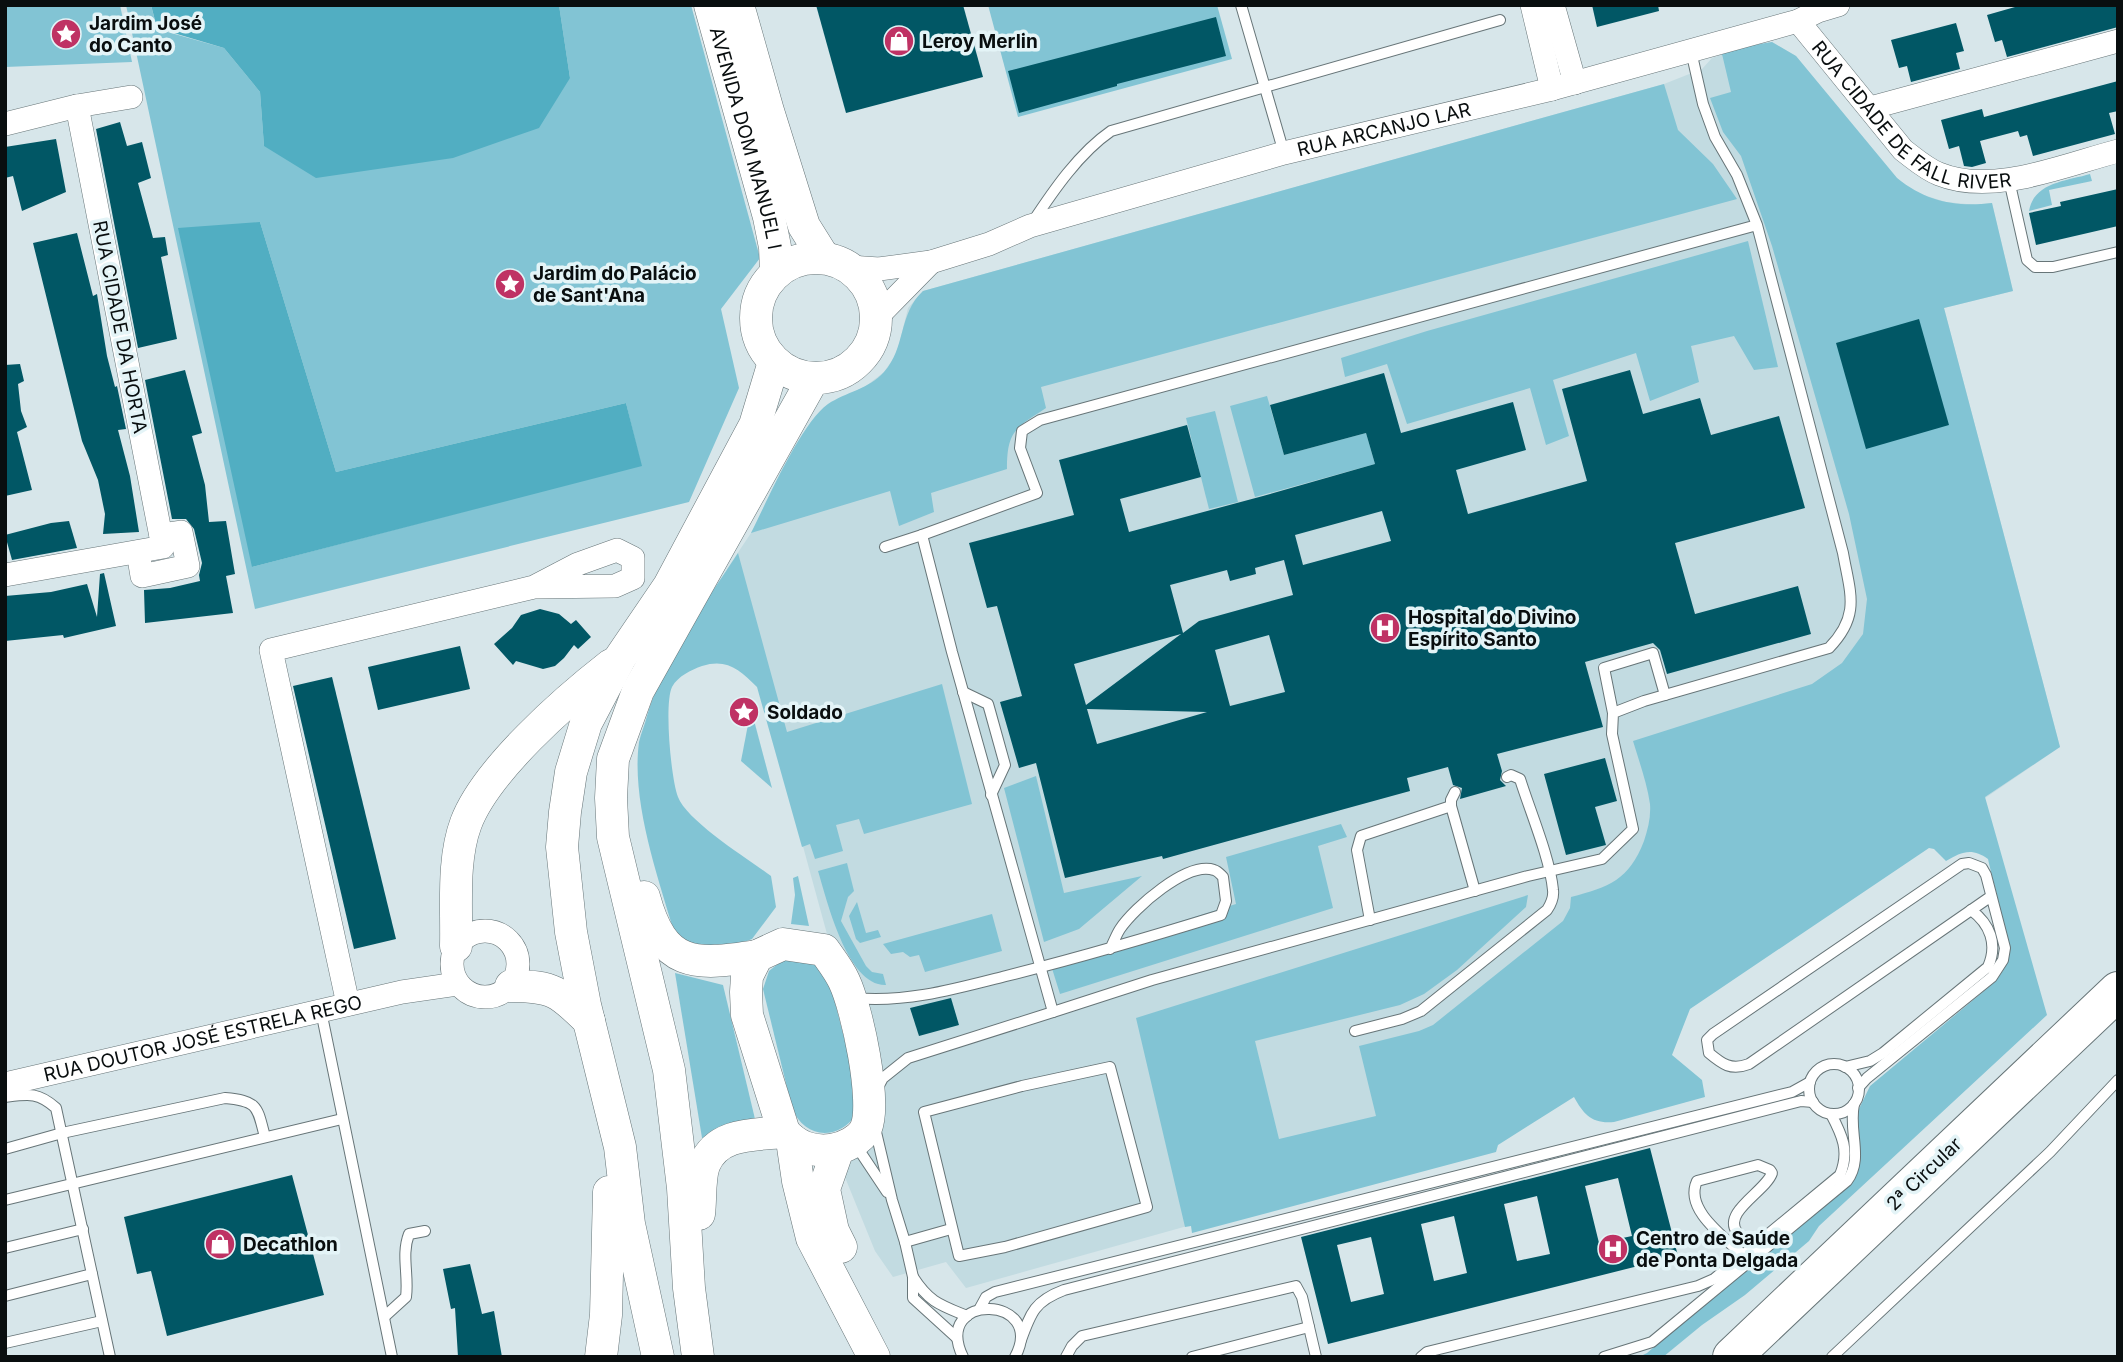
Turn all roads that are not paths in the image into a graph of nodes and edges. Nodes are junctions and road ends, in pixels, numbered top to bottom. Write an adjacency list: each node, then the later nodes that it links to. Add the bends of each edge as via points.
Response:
1 (710, 5): 26 (main road, AVENIDA DOM MANUEL I, via 769,217)
2 (738, 5): 24 (main road, AVENIDA DOM MANUEL I, via 804,226)
3 (1241, 5): 12 (lane)
4 (1532, 5): 13 (street)
5 (1553, 5): 11 (street)
6 (1838, 5): 8 (street, RUA ARCANJO LAR)
7 (1500, 20): 12 (lane)
8 (1798, 21): 10 (street, RUA ARCANJO LAR); 16 (street, RUA CIDADE DE FALL RIVER)
9 (2118, 41): 16 (street)
10 (1691, 51): 11 (street, RUA ARCANJO LAR); 21 (lane, via 1711,126)
11 (1575, 83): 13 (street, RUA ARCANJO LAR)
12 (1264, 89): 19 (lane); 22 (lane, via 1111,131 1072,169)
13 (1552, 89): 19 (street, RUA ARCANJO LAR)
14 (131, 97): 15 (street)
15 (76, 106): 17 (street); 31 (street, RUA CIDADE DA HORTA)
16 (1870, 108): 20 (street, RUA CIDADE DE FALL RIVER, via 1903,150 1922,165 1964,181)
17 (5, 124)
18 (2118, 150): 20 (street, RUA CIDADE DE FALL RIVER)
19 (1284, 153): 22 (street, RUA ARCANJO LAR)
20 (2009, 180): 23 (lane, via 2027,260 2035,267)
21 (1757, 225): 30 (lane, via 1040,420 1022,431 1020,448 1037,493); 38 (lane, via 1853,607 1841,636 1829,648)
22 (1030, 226): 25 (street, RUA ARCANJO LAR)
23 (2118, 252)
24 (836, 262): 25 (street, RUA ARCANJO LAR, via 879,269); 26 (main road, via 807,258); 27 (main road, via 864,280)
25 (931, 262): 27 (street)
26 (776, 272): 28 (main road, via 756,307 762,346)
27 (877, 317): 29 (main road, via 874,337 851,368)
28 (774, 362): 29 (main road); 36 (main road, via 755,425 669,586)
29 (813, 379): 40 (main road, via 638,691)
30 (922, 535): 32 (lane); 37 (lane)
31 (162, 541): 33 (street); 33 (street, via 181,532 188,566 142,576)
32 (885, 547)
33 (138, 552): 34 (street)
34 (5, 575)
35 (534, 587): 59 (street, via 271,650)
36 (620, 658): 51 (main road, via 579,689 508,760 477,802 460,848); 62 (main road, via 586,723 571,772 562,847 570,932)
37 (963, 692): 43 (lane); 43 (lane, via 988,704 1005,765)
38 (1665, 695): 39 (lane); 39 (lane, via 1653,653 1604,668)
39 (1613, 713): 45 (lane, via 1612,734 1633,830 1602,859)
40 (613, 759): 52 (main road, via 621,778 642,892 650,920 664,943 682,957 697,961); 93 (main road, via 613,837 669,1070)
41 (1507, 777): 45 (lane, via 1520,779)
42 (1455, 792): 44 (lane)
43 (991, 795): 53 (lane)
44 (1451, 806): 46 (lane); 49 (lane, via 1361,836 1357,850)
45 (1549, 871): 46 (lane); 64 (lane, via 1554,893 1547,911 1421,1011)
46 (1475, 891): 49 (lane)
47 (1990, 897): 48 (lane); 48 (lane, via 1982,868 1962,864 1713,1034 1707,1040 1709,1053 1725,1066 1749,1064); 70 (lane, via 2005,948 1998,970)
48 (1971, 910): 65 (lane, via 1987,926 1993,947 1988,967 1883,1053)
49 (1370, 920): 61 (lane)
50 (1110, 948): 50 (lane, via 1221,915 1226,901 1223,877 1214,870 1199,870 1168,884 1137,910); 53 (lane)
51 (454, 952): 54 (street, via 452,972); 55 (street, via 478,931 505,937 519,961); 57 (street, RUA DOUTOR JOSÉ ESTRELA REGO, via 426,979)
52 (757, 957): 58 (main road, via 783,944 824,950); 78 (main road, via 747,976 747,1015)
53 (1040, 968): 58 (lane, via 928,996); 61 (lane)
54 (457, 984): 55 (street, via 477,998 501,994); 57 (street, RUA DOUTOR JOSÉ ESTRELA REGO)
55 (511, 986): 62 (main road, via 552,989)
56 (2118, 991): 117 (highway, 2ª Circular)
57 (402, 992): 59 (street, RUA DOUTOR JOSÉ ESTRELA REGO)
58 (851, 997): 74 (main road)
59 (348, 1004): 60 (street, RUA DOUTOR JOSÉ ESTRELA REGO)
60 (321, 1011): 69 (street, RUA DOUTOR JOSÉ ESTRELA REGO); 76 (lane)
61 (1053, 1012): 74 (lane, via 908,1058 883,1078)
62 (589, 1021): 67 (main road)
63 (2118, 1027): 118 (highway, 2ª Circular)
64 (1355, 1031)
65 (1845, 1067): 68 (lane, via 1828,1065); 70 (lane)
66 (2118, 1080): 119 (lane, via 2050,1152)
67 (604, 1082): 105 (main road, via 609,1201); 106 (main road)
68 (1810, 1082): 72 (lane); 95 (lane, via 1792,1092 995,1292)
69 (5, 1084)
70 (1858, 1088): 73 (lane)
71 (5, 1097): 77 (lane, via 44,1097 56,1108)
72 (1813, 1102): 75 (lane); 101 (lane, via 1801,1101 1065,1290 1035,1307)
73 (1854, 1104): 75 (lane); 90 (lane, via 1852,1174)
74 (871, 1105): 80 (main road, via 866,1130); 84 (lane)
75 (1831, 1114): 90 (lane, via 1845,1144 1840,1175)
76 (342, 1119): 79 (lane); 97 (lane)
77 (62, 1133): 79 (lane, via 225,1098 253,1103); 81 (lane); 82 (lane)
78 (788, 1136): 80 (main road, via 804,1148 821,1151); 93 (main road, via 738,1137 714,1148 704,1167 698,1225 700,1278); 108 (main road, via 812,1238)
79 (265, 1137): 82 (lane)
80 (846, 1146): 84 (lane); 109 (main road, via 824,1189 832,1231)
81 (5, 1149)
82 (73, 1183): 83 (lane); 85 (lane)
83 (5, 1200)
84 (892, 1200): 88 (lane)
85 (82, 1229): 89 (lane); 91 (lane)
86 (951, 1229): 86 (lane, via 959,1256 1147,1207 1110,1067 924,1112); 88 (lane)
87 (425, 1231): 97 (lane, via 408,1234 404,1248 406,1297)
88 (905, 1242): 92 (lane)
89 (5, 1248)
90 (1752, 1254): 90 (lane, via 1734,1220 1769,1181 1770,1170 1758,1166 1697,1181 1694,1190 1703,1219); 115 (lane, via 1698,1286); 116 (lane, via 1652,1342)
91 (92, 1275): 94 (lane); 98 (lane)
92 (913, 1277): 96 (lane, via 934,1303); 100 (lane, via 913,1298)
93 (689, 1288): 107 (main road)
94 (5, 1296)
95 (980, 1308): 96 (lane); 101 (lane, via 1008,1314)
96 (967, 1316): 100 (lane)
97 (384, 1317): 104 (lane)
98 (102, 1321): 102 (lane); 103 (lane)
99 (1309, 1327): 112 (lane, via 1296,1286 1082,1336); 113 (lane); 114 (lane)
100 (957, 1338): 110 (lane)
101 (1021, 1340): 111 (lane)
102 (5, 1343)
103 (110, 1357)
104 (392, 1357)
105 (601, 1357)
106 (658, 1357)
107 (698, 1357)
108 (874, 1357)
109 (897, 1357)
110 (963, 1357)
111 (1015, 1357)
112 (1066, 1357)
113 (1192, 1357)
114 (1316, 1357)
115 (1421, 1357)
116 (1604, 1357)
117 (1732, 1357)
118 (1769, 1357)
119 (1832, 1357)

